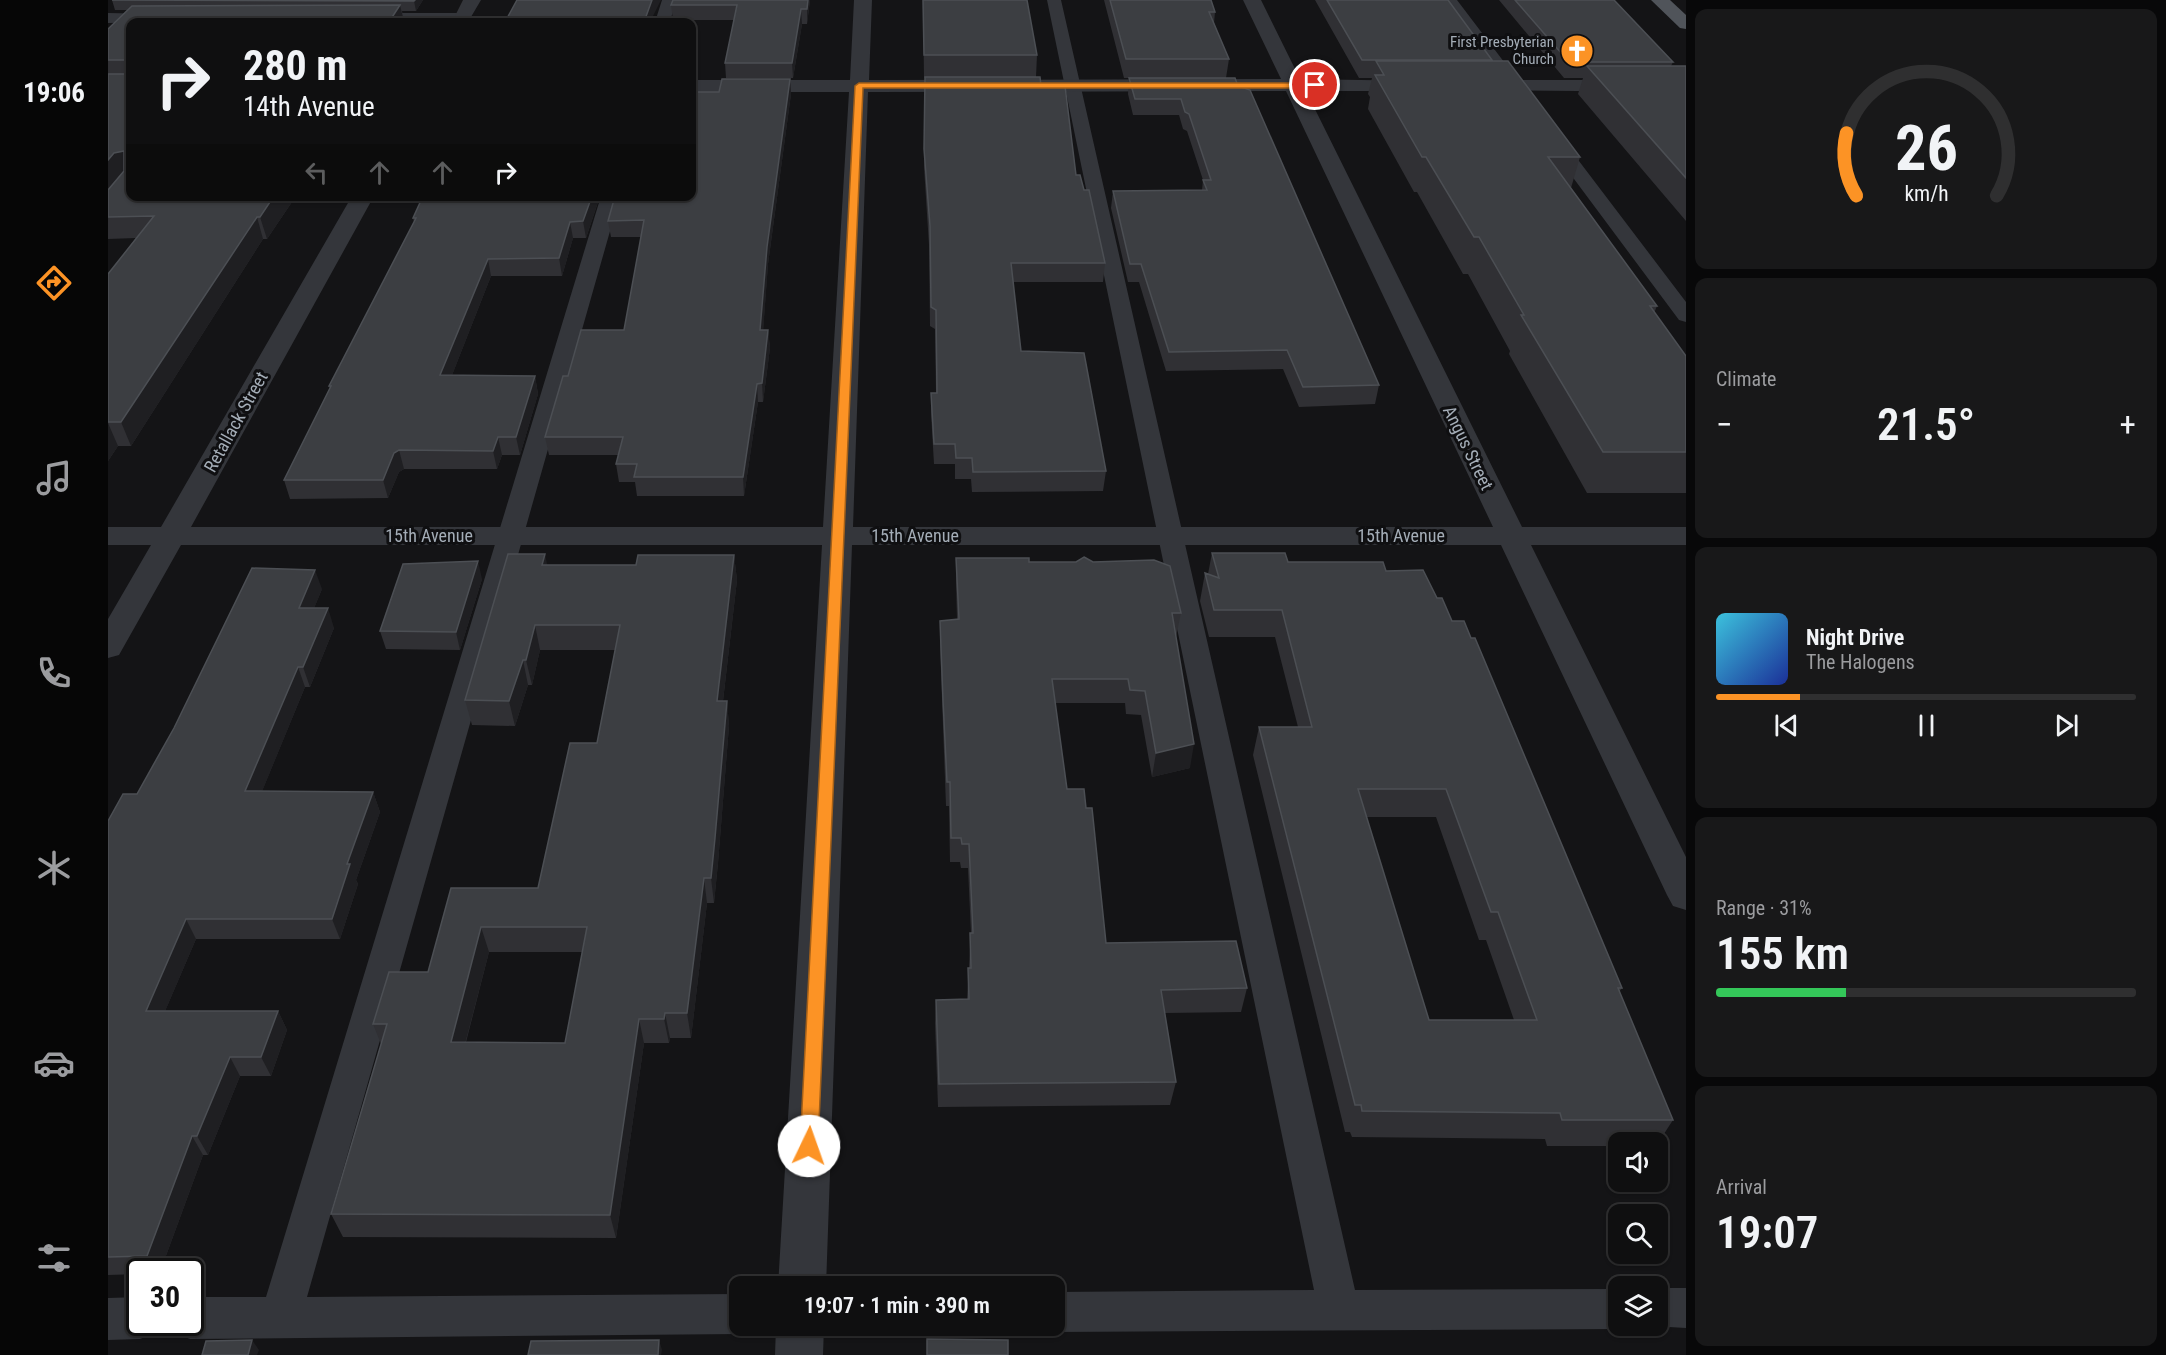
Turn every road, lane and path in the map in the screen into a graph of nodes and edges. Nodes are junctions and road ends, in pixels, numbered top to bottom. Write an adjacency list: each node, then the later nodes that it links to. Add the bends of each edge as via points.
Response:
1 (472, 0): 10 (street)
2 (669, 0): 11 (lane)
3 (863, 0): 15 (street)
4 (1054, 0): 16 (lane)
5 (1252, 0): 13 (street, Angus Street)
6 (1449, 0): 19 (lane)
7 (1660, 0): 12 (main road)
8 (108, 18): 9 (lane)
9 (126, 18)
10 (462, 18)
11 (664, 18)
12 (1686, 24)
13 (1293, 85): 16 (street); 17 (street); 29 (street, Angus Street)
14 (696, 86): 15 (street)
15 (859, 86): 16 (street); 32 (street)
16 (1072, 86): 28 (lane)
17 (1432, 86)
18 (1467, 86): 19 (street)
19 (1513, 86): 20 (street); 21 (lane)
20 (1686, 86)
21 (1527, 104)
22 (1541, 123): 25 (lane)
23 (360, 201): 27 (street, Retallack Street)
24 (610, 201): 31 (lane)
25 (1686, 316)
26 (108, 536): 27 (street, 15th Avenue)
27 (172, 536): 31 (street, 15th Avenue); 33 (street, Retallack Street)
28 (1171, 536): 29 (street, 15th Avenue); 32 (street, 15th Avenue); 39 (lane)
29 (1511, 536): 30 (street, 15th Avenue); 34 (street, Angus Street)
30 (1686, 536)
31 (510, 537): 32 (street, 15th Avenue); 42 (lane)
32 (838, 537): 35 (street)
33 (108, 647)
34 (1686, 895)
35 (803, 1276)
36 (1668, 1308): 37 (lane)
37 (1686, 1308)
38 (1608, 1309): 39 (lane)
39 (1339, 1311): 40 (lane)
40 (1065, 1312)
41 (729, 1314): 42 (lane)
42 (280, 1317): 44 (lane)
43 (126, 1318): 45 (lane)
44 (204, 1318)
45 (108, 1319)
46 (800, 1336): 47 (street)
47 (799, 1355)

